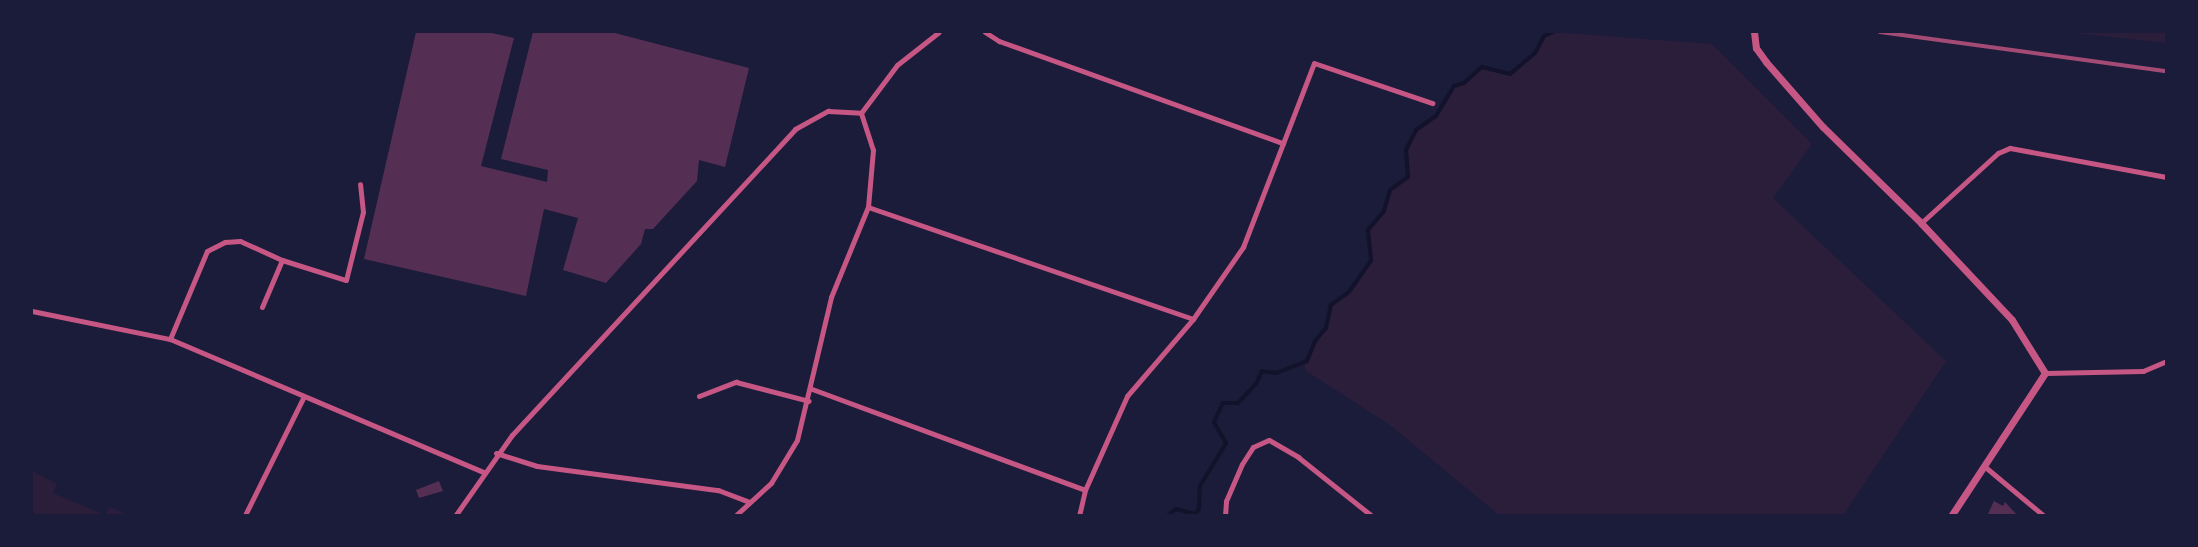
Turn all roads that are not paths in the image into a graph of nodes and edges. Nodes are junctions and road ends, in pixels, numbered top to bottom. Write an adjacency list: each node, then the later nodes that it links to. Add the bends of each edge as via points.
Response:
1 (939, 32): 5 (street, via 897,65)
2 (985, 32): 6 (street, via 999,41)
3 (1754, 32): 10 (street, via 1753,40 1766,62 1822,127)
4 (1432, 103): 6 (street, via 1314,63)
5 (861, 113): 9 (street, via 873,150); 22 (street, via 828,111 795,129)
6 (1283, 143): 14 (street, via 1244,247)
7 (2166, 177): 10 (street, via 2010,148 1998,153)
8 (360, 184): 11 (street, via 363,212 346,280)
9 (868, 207): 14 (street); 18 (street, via 831,297)
10 (1922, 223): 17 (street, via 2012,320)
11 (282, 260): 12 (street); 15 (street, via 240,241 212,247)
12 (262, 307)
13 (32, 311): 15 (street)
14 (1193, 319): 25 (street, via 1127,396)
15 (170, 339): 20 (street)
16 (2166, 361): 17 (street, via 2143,371)
17 (2045, 373): 23 (street)
18 (812, 389): 21 (street); 25 (street)
19 (699, 396): 21 (street, via 735,382)
20 (303, 398): 24 (street); 27 (street)
21 (809, 401): 26 (street, via 786,464)
22 (496, 453): 24 (street); 26 (street, via 537,466 718,490)
23 (1984, 466): 33 (street); 34 (street)
24 (483, 472): 28 (street)
25 (1085, 490): 30 (street)
26 (750, 502): 29 (street)
27 (245, 514)
28 (454, 516)
29 (735, 516)
30 (1079, 516)
31 (1225, 516): 32 (street, via 1226,501 1242,464 1253,447 1269,441 1298,457)
32 (1372, 516)
33 (1952, 516)
34 (2044, 516)

